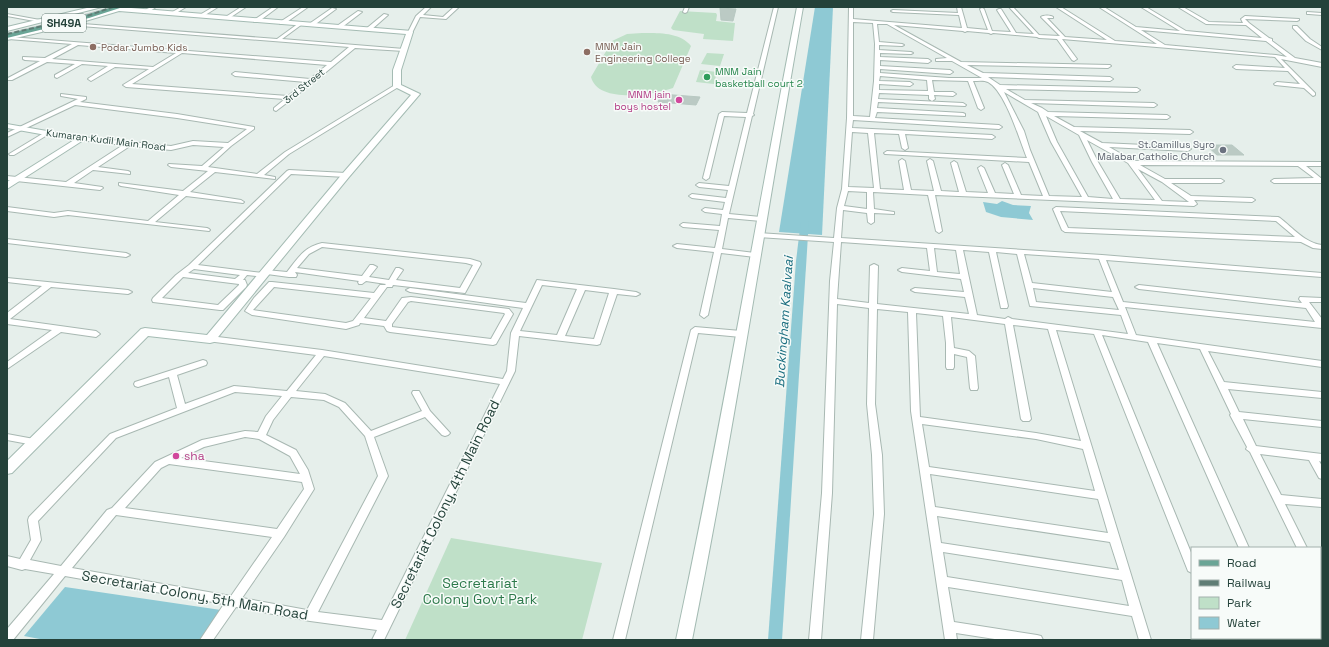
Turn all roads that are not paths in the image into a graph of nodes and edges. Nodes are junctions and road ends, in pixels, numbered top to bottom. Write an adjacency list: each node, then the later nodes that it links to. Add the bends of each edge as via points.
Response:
1 (99, 7): 40 (street)
2 (109, 7): 58 (main road, SH49A)
3 (154, 7): 26 (street)
4 (184, 7): 29 (street)
5 (216, 7): 34 (street)
6 (244, 7): 36 (street)
7 (276, 7): 37 (street)
8 (306, 7): 41 (street)
9 (429, 7): 35 (street)
10 (457, 7): 35 (street, via 444,18)
11 (776, 7): 135 (street)
12 (800, 7): 214 (street)
13 (851, 7): 38 (street)
14 (959, 7): 30 (street)
15 (1011, 7): 59 (street)
16 (1058, 7): 66 (street)
17 (1101, 7): 50 (street)
18 (1143, 7): 56 (street)
19 (1180, 7): 46 (street, via 1208,23)
20 (122, 8): 26 (street); 43 (street); 58 (main road, SH49A)
21 (334, 9): 47 (street)
22 (982, 9): 55 (street)
23 (999, 10): 57 (street)
24 (893, 11): 30 (street)
25 (1038, 11): 60 (street, via 1048,17 1043,17)
26 (145, 12): 29 (street)
27 (360, 12): 48 (street)
28 (1309, 13): 31 (street)
29 (171, 14): 34 (street)
30 (961, 14): 53 (street)
31 (1322, 14)
32 (7, 15): 40 (street)
33 (386, 15): 52 (street)
34 (200, 16): 36 (street)
35 (419, 16): 54 (street)
36 (226, 18): 37 (street)
37 (256, 20): 41 (street)
38 (851, 20): 42 (street); 137 (street)
39 (1297, 20): 46 (street, via 1244,18)
40 (40, 21): 51 (street)
41 (282, 22): 44 (street)
42 (874, 23): 45 (street); 65 (street)
43 (70, 24): 58 (street); 61 (street)
44 (299, 24): 47 (street); 61 (street)
45 (889, 24): 53 (street); 63 (street)
46 (1248, 24): 62 (street)
47 (310, 25): 48 (street)
48 (339, 27): 52 (street)
49 (1295, 27): 72 (street)
50 (1134, 28): 56 (street); 70 (street)
51 (7, 29)
52 (369, 29): 54 (street)
53 (966, 30): 55 (street)
54 (410, 32): 73 (street)
55 (991, 32): 57 (street)
56 (1187, 32): 62 (street)
57 (1015, 34): 59 (street)
58 (8, 36): 64 (street)
59 (1039, 37): 60 (street)
60 (1062, 38): 66 (street); 82 (street)
61 (278, 40): 69 (street)
62 (1270, 40): 83 (street)
63 (922, 42): 67 (street); 71 (street)
64 (79, 43): 76 (street); 84 (street)
65 (877, 43): 68 (street); 75 (street)
66 (1115, 43): 70 (street)
67 (909, 44)
68 (902, 45)
69 (354, 46): 73 (street); 89 (street, 3rd Street)
70 (1165, 47): 78 (street)
71 (934, 49): 74 (street); 81 (street)
72 (1322, 49)
73 (404, 50): 112 (street, via 397,70)
74 (924, 50)
75 (877, 51): 77 (street); 80 (street)
76 (181, 52): 89 (street); 95 (street)
77 (911, 53)
78 (1277, 56): 83 (street); 96 (street)
79 (25, 58): 84 (street)
80 (877, 58): 86 (street); 92 (street)
81 (952, 59): 85 (street); 88 (street)
82 (1074, 59)
83 (1294, 59): 91 (street)
84 (46, 60): 87 (street); 103 (street)
85 (938, 60)
86 (928, 61)
87 (81, 63): 90 (street); 101 (street)
88 (959, 63): 93 (street); 100 (street)
89 (331, 64): 108 (street, 3rd Street)
90 (114, 65): 95 (street); 104 (street)
91 (1322, 65)
92 (877, 66): 97 (street); 99 (street)
93 (1108, 66)
94 (1236, 67): 96 (street)
95 (153, 68): 121 (street, via 126,85)
96 (1290, 70): 113 (street)
97 (950, 72)
98 (235, 74): 108 (street)
99 (876, 74): 102 (street); 109 (street)
100 (982, 75): 105 (street); 106 (street)
101 (57, 76)
102 (929, 78): 107 (street); 117 (street)
103 (10, 79)
104 (91, 79)
105 (989, 79): 107 (street); 114 (street)
106 (1110, 79)
107 (970, 80): 129 (street)
108 (312, 81): 121 (street, 3rd Street)
109 (876, 82): 110 (street); 116 (street)
110 (910, 84)
111 (1277, 84): 113 (street)
112 (397, 86): 173 (street, via 416,94); 174 (street, via 287,153)
113 (1305, 86): 119 (street)
114 (999, 87): 115 (street); 123 (street); 160 (street, via 1022,131)
115 (1137, 90)
116 (876, 92): 117 (street); 122 (street)
117 (931, 94): 118 (street); 125 (street)
118 (954, 94)
119 (1312, 94)
120 (63, 95): 124 (street, via 84,98)
121 (289, 98): 128 (street, 3rd Street)
122 (875, 100): 125 (street); 131 (street)
123 (1024, 101): 126 (street); 130 (street)
124 (75, 103): 142 (street); 153 (street, via 252,128)
125 (933, 103): 127 (street); 132 (street)
126 (1154, 104)
127 (963, 105)
128 (276, 108)
129 (981, 108)
130 (1040, 109): 134 (street); 200 (street, via 1057,148)
131 (875, 110): 132 (street); 138 (street)
132 (934, 113): 133 (street)
133 (963, 114)
134 (1047, 114): 136 (street); 141 (street)
135 (751, 115): 177 (street, via 722,114); 188 (street)
136 (1167, 117)
137 (850, 118): 138 (street); 143 (street)
138 (872, 120): 140 (street)
139 (7, 126): 142 (street, Kumaran Kudil Main Road)
140 (999, 128)
141 (1073, 128): 146 (street); 148 (street)
142 (18, 129): 147 (street, Kumaran Kudil Main Road); 149 (street)
143 (849, 130): 144 (street); 189 (street)
144 (871, 131): 145 (street); 190 (street)
145 (901, 132): 150 (street); 155 (street)
146 (1190, 132)
147 (47, 133): 151 (street, Kumaran Kudil Main Road); 158 (street)
148 (1080, 133): 154 (street); 203 (street)
149 (7, 135)
150 (992, 137)
151 (81, 139): 152 (street, Kumaran Kudil Main Road); 178 (street)
152 (129, 144): 153 (street, Kumaran Kudil Main Road, via 171,148 193,143); 168 (street)
153 (229, 145): 169 (street)
154 (1102, 145): 156 (street); 162 (street)
155 (905, 148)
156 (1188, 149)
157 (887, 153): 160 (street)
158 (12, 154)
159 (930, 160): 192 (street)
160 (1032, 160): 198 (street)
161 (902, 161): 191 (street)
162 (1130, 162): 164 (street); 179 (street); 205 (street)
163 (954, 163): 194 (street)
164 (1300, 164): 165 (street); 182 (street)
165 (1322, 164)
166 (171, 165): 169 (street)
167 (1005, 165): 197 (street)
168 (92, 168): 172 (street); 183 (street)
169 (203, 168): 171 (street)
170 (982, 168): 195 (street)
171 (214, 169): 174 (street); 193 (street)
172 (128, 173)
173 (346, 175): 236 (street, via 289,172); 242 (street)
174 (258, 176): 176 (street)
175 (7, 178): 178 (street)
176 (273, 178)
177 (706, 178)
178 (18, 179): 183 (street); 186 (street)
179 (1164, 181): 180 (street); 199 (street)
180 (1221, 181)
181 (1274, 181): 182 (street)
182 (1321, 181)
183 (68, 184): 187 (street)
184 (121, 184): 193 (street)
185 (699, 185): 188 (street)
186 (7, 186)
187 (100, 188)
188 (732, 188): 201 (street)
189 (844, 189): 190 (street); 207 (street)
190 (874, 190): 191 (street); 210 (street)
191 (908, 191): 192 (street)
192 (935, 193): 194 (street); 220 (street)
193 (184, 194): 204 (street); 216 (street)
194 (963, 194): 195 (street)
195 (992, 195): 197 (street)
196 (692, 196): 201 (street)
197 (1018, 196): 198 (street)
198 (1048, 198): 200 (street)
199 (1189, 198): 202 (street); 206 (street)
200 (1086, 199): 203 (street)
201 (728, 200): 212 (street)
202 (1252, 200)
203 (1118, 201): 205 (street)
204 (241, 202)
205 (1160, 203): 206 (street)
206 (1194, 204): 213 (street)
207 (840, 208): 210 (street); 224 (street)
208 (7, 209): 216 (street, via 54,215 68,213)
209 (705, 210): 212 (street)
210 (871, 211): 211 (street); 215 (street)
211 (892, 213)
212 (725, 214): 214 (street); 218 (street)
213 (1204, 216): 222 (street, via 1278,219); 222 (street, via 1056,209 1066,230)
214 (761, 219): 221 (street)
215 (871, 222)
216 (149, 223): 219 (street)
217 (683, 225): 218 (street)
218 (723, 228): 229 (street)
219 (207, 230)
220 (939, 231)
221 (759, 235): 224 (street); 233 (street)
222 (1305, 240): 227 (street, via 1314,247)
223 (7, 241): 232 (street)
224 (838, 241): 226 (street); 268 (street)
225 (677, 246): 229 (street)
226 (930, 247): 228 (street); 244 (street)
227 (1322, 247)
228 (959, 249): 230 (street); 247 (street)
229 (718, 250): 233 (street); 278 (street)
230 (992, 250): 231 (street); 272 (street)
231 (1020, 252): 234 (street); 253 (street)
232 (126, 255)
233 (755, 255): 291 (street)
234 (1102, 258): 246 (street); 263 (street)
235 (874, 266): 271 (street)
236 (192, 267): 241 (street); 245 (street)
237 (373, 267): 250 (street)
238 (400, 270): 254 (street)
239 (902, 270): 244 (street)
240 (291, 272): 243 (street); 250 (street); 261 (street, via 311,248 322,244 476,263)
241 (245, 273): 242 (street); 249 (street)
242 (265, 273): 243 (street); 294 (street)
243 (281, 273): 251 (street)
244 (934, 274): 247 (street)
245 (183, 275): 249 (street); 249 (street, via 156,300 220,308 243,285 242,282)
246 (1322, 275)
247 (965, 277): 264 (street)
248 (7, 280): 252 (street)
249 (237, 282)
250 (362, 282): 254 (street)
251 (272, 284): 265 (street); 281 (street, via 249,311 346,326 351,326)
252 (49, 285): 259 (street); 279 (street)
253 (1028, 285): 263 (street); 276 (street, via 1033,304)
254 (387, 286): 260 (street); 261 (street); 265 (street)
255 (582, 287): 258 (street); 270 (street, Secretariat Colony, 4th Main Road, via 540,282); 293 (street)
256 (1139, 287): 273 (street)
257 (915, 290): 264 (street)
258 (614, 291): 262 (street); 293 (street, via 597,342)
259 (128, 292)
260 (419, 292): 261 (street); 266 (street)
261 (460, 294): 274 (street)
262 (636, 294)
263 (1116, 294): 269 (street)
264 (969, 295): 280 (street)
265 (376, 296): 281 (street)
266 (413, 299): 274 (street); 284 (street, via 405,300)
267 (1322, 300): 273 (street, via 1303,299)
268 (834, 301): 271 (street); 356 (street, via 827,493)
269 (1120, 304): 276 (street); 285 (street)
270 (528, 306): 274 (street); 289 (street, Secretariat Colony, 4th Main Road)
271 (874, 306): 275 (street); 357 (street, via 871,404 877,455 879,514)
272 (1004, 306)
273 (1308, 306): 285 (street)
274 (508, 307): 284 (street, via 508,314 493,342 390,329)
275 (912, 310): 277 (street); 315 (street)
276 (1123, 313): 292 (street)
277 (947, 314): 280 (street); 297 (street)
278 (704, 315)
279 (7, 317)
280 (973, 317): 282 (street)
281 (359, 320): 284 (street)
282 (1008, 320): 286 (street); 314 (street)
283 (7, 321): 287 (street)
284 (388, 324)
285 (1321, 324)
286 (1051, 326): 288 (street); 322 (street)
287 (61, 328): 290 (street); 301 (street)
288 (1097, 332): 292 (street); 342 (street)
289 (515, 333): 293 (street); 304 (street, Secretariat Colony, 4th Main Road, via 511,371)
290 (96, 334)
291 (741, 334): 354 (street, via 695,330); 355 (street, via 711,509)
292 (1133, 337): 295 (street)
293 (560, 338)
294 (210, 339): 298 (street); 321 (street, via 145,332)
295 (1151, 340): 296 (street); 338 (street)
296 (1203, 348): 300 (street); 306 (street)
297 (950, 350): 302 (street); 307 (street, via 972,356)
298 (322, 353): 304 (street); 308 (street)
299 (203, 363): 303 (street)
300 (1322, 364)
301 (7, 366)
302 (950, 367)
303 (172, 373): 305 (street); 311 (street)
304 (505, 382): 349 (street, Secretariat Colony, 4th Main Road)
305 (138, 384)
306 (1221, 386): 310 (street); 313 (street)
307 (974, 388)
308 (290, 393): 311 (street, via 234,389); 318 (street, via 325,397 342,405); 319 (street, via 269,418)
309 (416, 393): 312 (street)
310 (1322, 395)
311 (182, 409): 341 (street, via 113,436 33,520 36,540)
312 (428, 413): 317 (street); 318 (street)
313 (1235, 415): 316 (street); 323 (street)
314 (1026, 419)
315 (917, 420): 322 (street, via 1036,436); 327 (street)
316 (1322, 424)
317 (445, 433)
318 (369, 435): 348 (street, via 383,476)
319 (261, 436): 325 (street, via 245,434 202,444); 329 (street, via 293,453)
320 (7, 437): 321 (street)
321 (34, 442): 326 (street)
322 (1086, 446): 330 (street)
323 (1252, 449): 324 (street); 331 (street)
324 (1317, 458): 328 (street)
325 (169, 460): 329 (street); 333 (street, via 158,465)
326 (7, 469)
327 (926, 470): 330 (street); 334 (street)
328 (1322, 475)
329 (306, 479): 335 (street, via 309,489)
330 (1102, 496): 336 (street)
331 (1279, 499): 332 (street); 339 (street)
332 (1322, 503)
333 (116, 511): 335 (street); 343 (street, via 111,513)
334 (932, 511): 336 (street); 337 (street)
335 (280, 534): 346 (street)
336 (1114, 538): 344 (street)
337 (936, 547): 344 (street); 345 (street)
338 (1244, 547)
339 (1302, 547)
340 (7, 562): 341 (street, Secretariat Colony, 5th Main Road)
341 (22, 565): 343 (street, Secretariat Colony, 5th Main Road)
342 (1191, 566)
343 (63, 572): 346 (street, Secretariat Colony, 5th Main Road); 351 (street)
344 (1126, 576): 347 (street)
345 (942, 581): 347 (street); 350 (street)
346 (233, 601): 348 (street, Secretariat Colony, 5th Main Road); 352 (street)
347 (1136, 612): 360 (street)
348 (310, 616): 349 (street, Secretariat Colony, 5th Main Road)
349 (384, 626): 353 (street, Secretariat Colony, 4th Main Road)
350 (949, 627): 358 (street); 359 (street)
351 (7, 638)
352 (206, 640)
353 (378, 640)
354 (619, 640)
355 (684, 640)
356 (815, 640)
357 (867, 640)
358 (951, 640)
359 (1036, 640)
360 (1145, 640)

